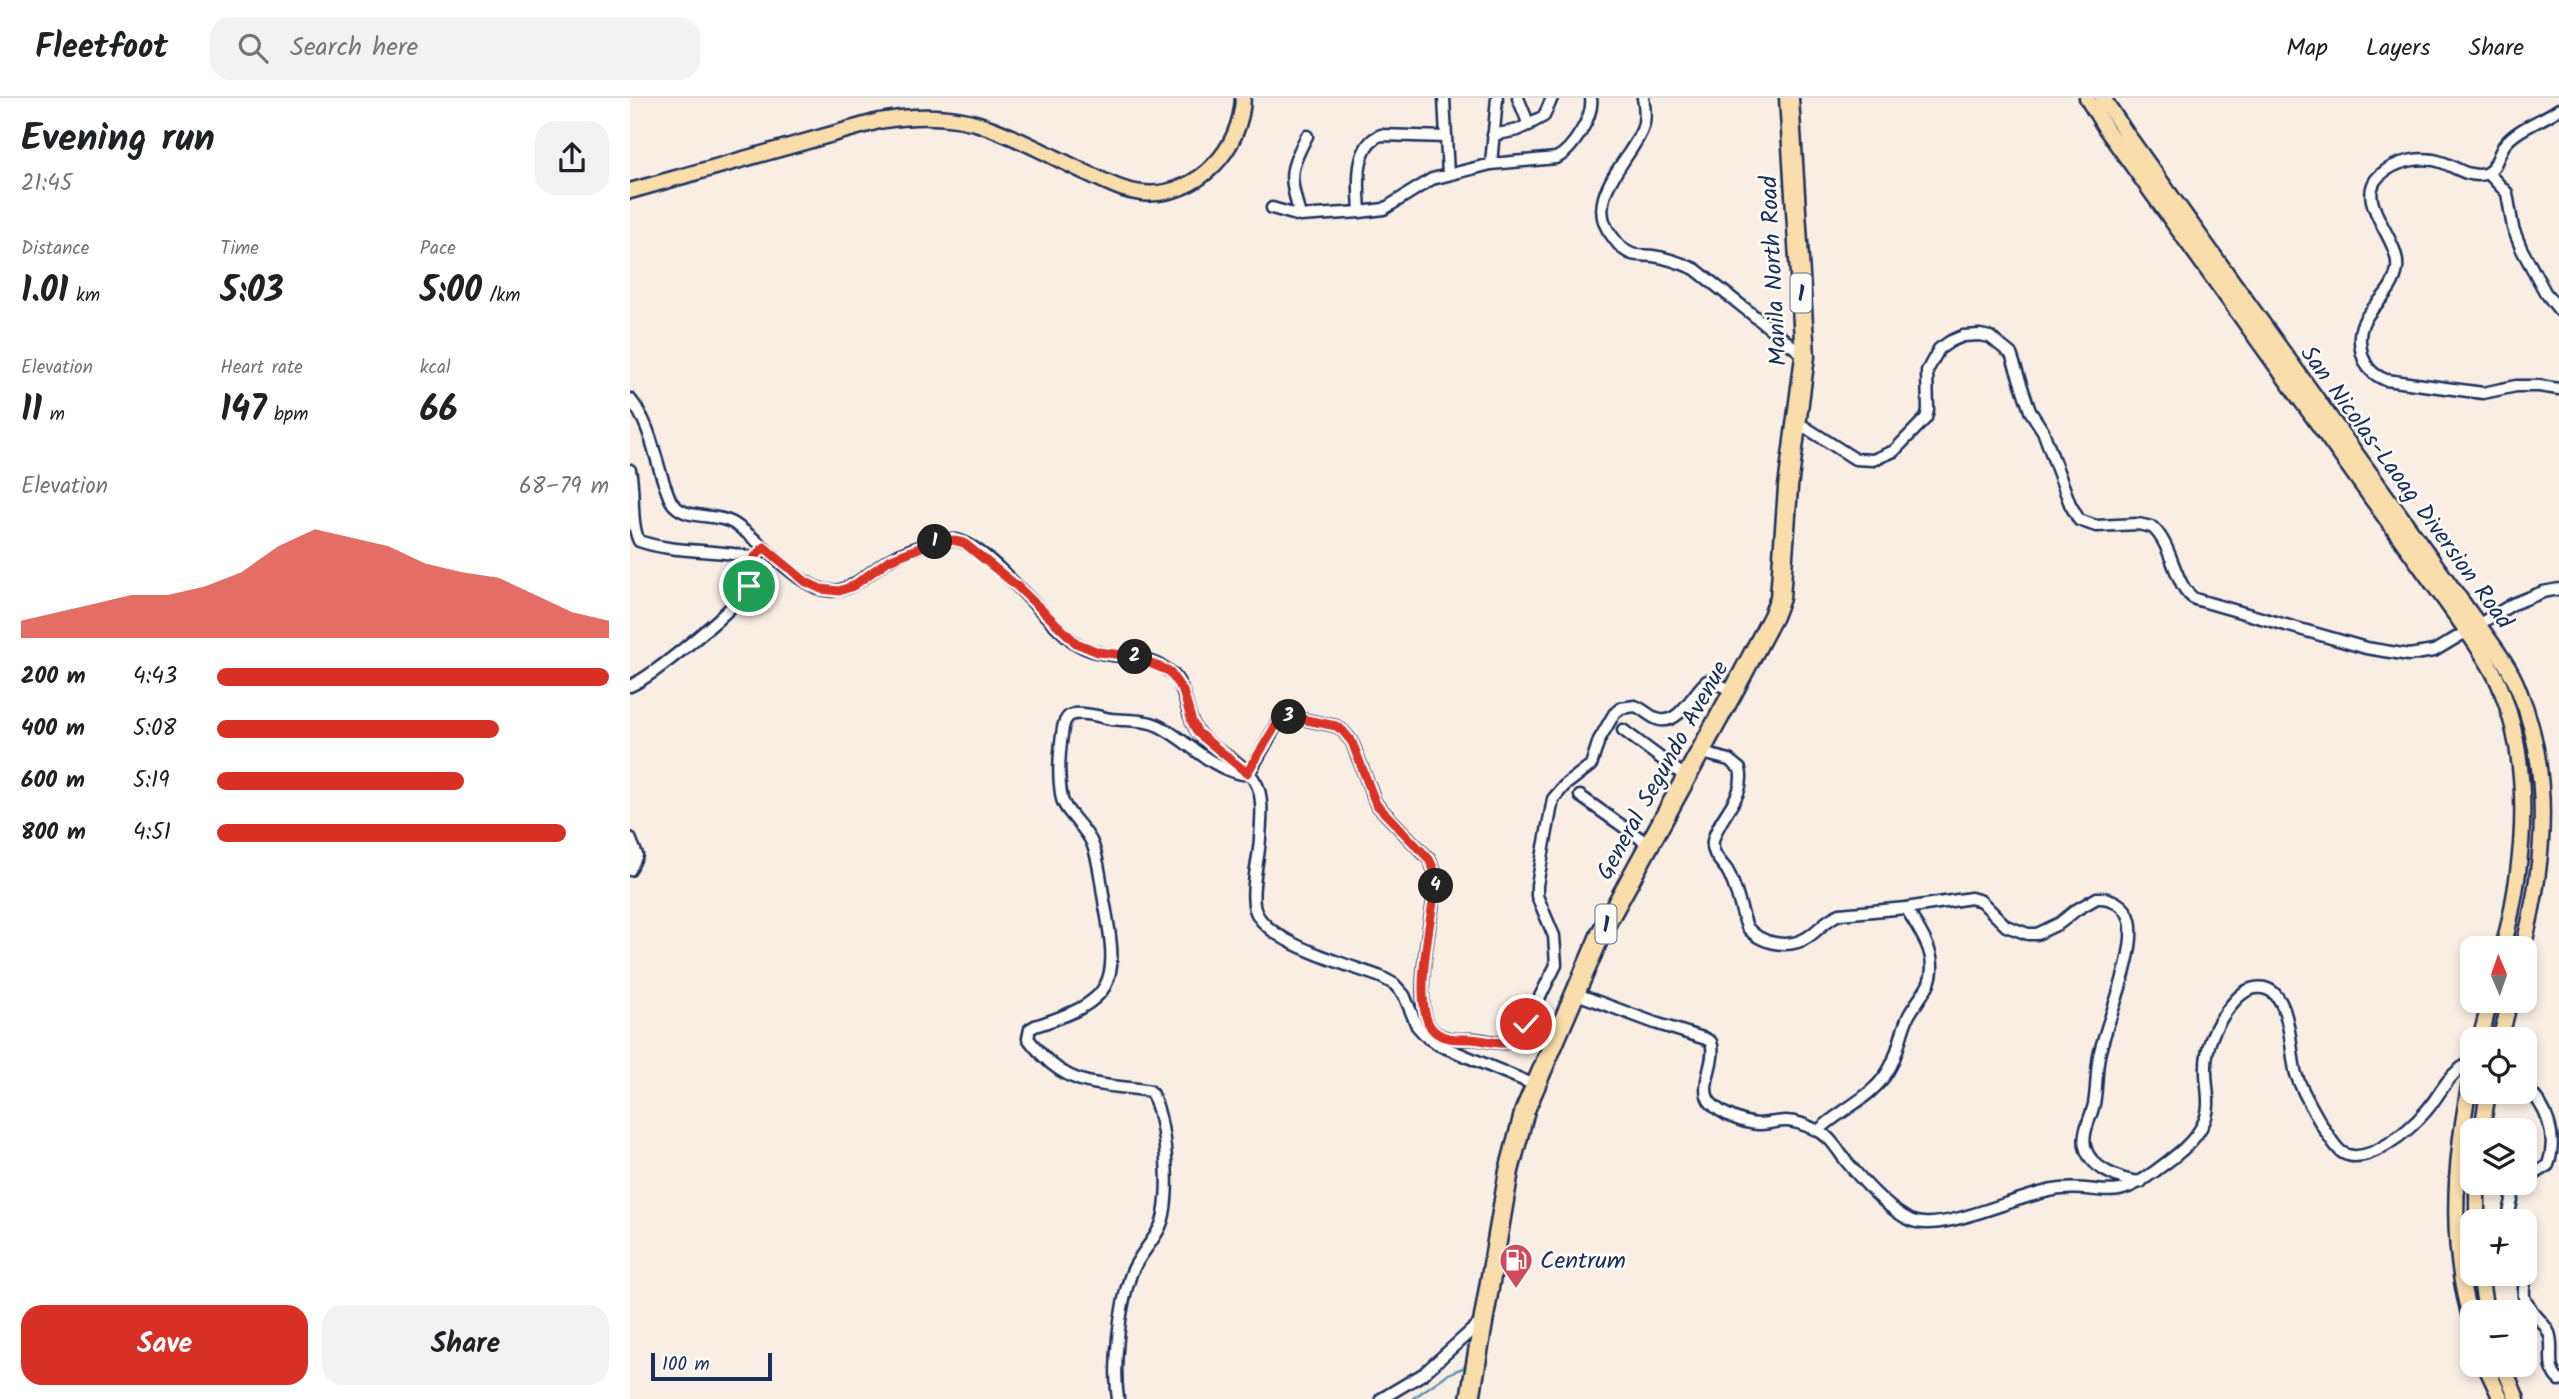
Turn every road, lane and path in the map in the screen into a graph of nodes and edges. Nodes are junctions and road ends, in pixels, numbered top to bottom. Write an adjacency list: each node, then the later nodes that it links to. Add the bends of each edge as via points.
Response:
1 (1242, 98): 19 (main road, via 1234,137 1221,158 1184,187 1160,192 1117,187 988,127 928,117 879,121)
2 (1444, 98): 15 (street)
3 (1497, 98): 13 (street)
4 (1518, 98): 12 (street)
5 (1552, 98): 12 (street, via 1548,113)
6 (1591, 98): 16 (street, via 1589,118 1562,156)
7 (1643, 98): 24 (street, via 1642,132 1604,194 1608,232 1632,254 1678,261 1695,269)
8 (1789, 98): 24 (highway, Manila North Road / 1)
9 (2087, 98): 33 (main road, San Nicolas-Laoag Diversion Road)
10 (2103, 98): 33 (main road, San Nicolas-Laoag Diversion Road)
11 (2559, 109): 17 (street, via 2505,144)
12 (1529, 125): 13 (street)
13 (1493, 135): 16 (street)
14 (1307, 136): 22 (street, via 1291,173)
15 (1446, 137): 18 (street); 21 (street, via 1374,138 1359,166)
16 (1491, 164): 18 (street)
17 (2488, 173): 23 (street, via 2507,193 2521,248); 25 (street, via 2476,175 2442,162 2412,160 2386,171 2375,182 2372,203 2394,248 2397,267 2360,328 2362,355 2375,375 2400,383 2483,393 2516,386)
18 (1448, 175): 21 (street, via 1426,181 1391,206)
19 (630, 191)
20 (1272, 208): 22 (street)
21 (1360, 212): 22 (street)
22 (1300, 216)
23 (2559, 310)
24 (1805, 356): 27 (highway, Manila North Road / 1)
25 (2559, 389)
26 (630, 399): 30 (street, via 648,428 672,503 683,512 726,520)
27 (1797, 422): 29 (highway, Manila North Road / 1); 33 (street, via 1855,459 1884,457 1926,418 1927,371 1939,349 1963,337 1990,337 2011,354 2030,411 2043,431 2075,514 2096,526 2152,527 2167,546 2189,596 2397,655 2434,651)
28 (630, 470): 31 (street, via 631,530 639,541)
29 (1786, 525): 35 (highway, General Segundo Avenue / 1, via 1780,598)
30 (764, 547): 31 (street); 38 (street, via 806,582 839,591 889,560 934,542 964,543 1076,643 1098,652 1132,656 1169,671 1183,691 1198,733)
31 (754, 558): 34 (street, via 749,586 735,602 656,670)
32 (2559, 590): 33 (street, via 2513,604)
33 (2472, 628): 45 (main road, San Nicolas-Laoag Diversion Road, via 2498,682 2512,726 2520,780 2522,849); 46 (main road, San Nicolas-Laoag Diversion Road, via 2517,686 2532,730 2542,853)
34 (630, 686)
35 (1734, 692): 37 (highway, General Segundo Avenue / 1); 38 (street, via 1707,681 1679,712 1665,720 1635,706 1618,710 1606,724 1591,765 1558,792 1550,807 1537,885 1554,936 1556,965 1520,1036 1509,1043 1449,1039 1429,1025 1422,989 1435,872 1429,859 1376,804 1352,742 1343,731 1310,720 1284,718)
36 (1623, 730): 39 (street)
37 (1699, 752): 39 (highway, General Segundo Avenue / 1); 44 (street, via 1740,769 1742,780 1717,830 1713,851 1732,880 1752,934 1790,944 1811,936 1834,916)
38 (1247, 773): 49 (street, via 1256,782 1259,796 1260,852 1254,896 1261,922 1296,945 1394,984 1427,1038); 61 (street, via 1218,765 1154,724 1077,714 1065,722 1060,757 1062,799 1093,845 1112,964 1107,985 1099,995 1076,1011 1035,1026 1028,1038 1047,1060 1075,1079 1150,1091 1158,1107 1165,1155 1164,1218 1131,1273 1124,1299)
39 (1686, 777): 42 (highway, General Segundo Avenue / 1)
40 (1580, 796): 42 (street)
41 (630, 838): 43 (street, via 637,855)
42 (1648, 844): 47 (highway, General Segundo Avenue / 1)
43 (630, 870)
44 (1906, 908): 52 (street, via 1929,948 1933,965 1929,982 1910,1014 1887,1073); 54 (street, via 1977,899 2006,926 2037,934 2096,898 2105,897 2121,906 2130,919 2129,945 2099,1055 2084,1139 2096,1164)
45 (2506, 936)
46 (2526, 936)
47 (1574, 993): 49 (highway, General Segundo Avenue / 1); 52 (street, via 1711,1042 1706,1093 1708,1101 1728,1114 1755,1123 1785,1121)
48 (2460, 1070): 54 (street, via 2409,1129 2377,1149 2353,1157 2339,1151 2296,1075 2283,1006 2264,989 2246,991 2222,1018 2209,1045 2208,1106 2203,1125 2186,1146)
49 (1535, 1085): 57 (highway, General Segundo Avenue / 1, via 1515,1143)
50 (2537, 1098): 53 (street, via 2546,1113 2552,1147 2548,1165)
51 (2466, 1104): 56 (main road, via 2457,1190)
52 (1819, 1130): 54 (street, via 1900,1214 1924,1224 2055,1189 2118,1192)
53 (2537, 1173)
54 (2141, 1182)
55 (2525, 1286): 60 (street, via 2532,1311 2548,1331 2552,1370)
56 (2467, 1300)
57 (1483, 1321): 62 (street, via 1423,1374); 63 (highway, General Segundo Avenue / 1)
58 (2491, 1377): 64 (main road)
59 (2508, 1377): 65 (main road)
60 (2559, 1380)
61 (1118, 1399)
62 (1381, 1399)
63 (1470, 1399)
64 (2501, 1399)
65 (2517, 1399)

